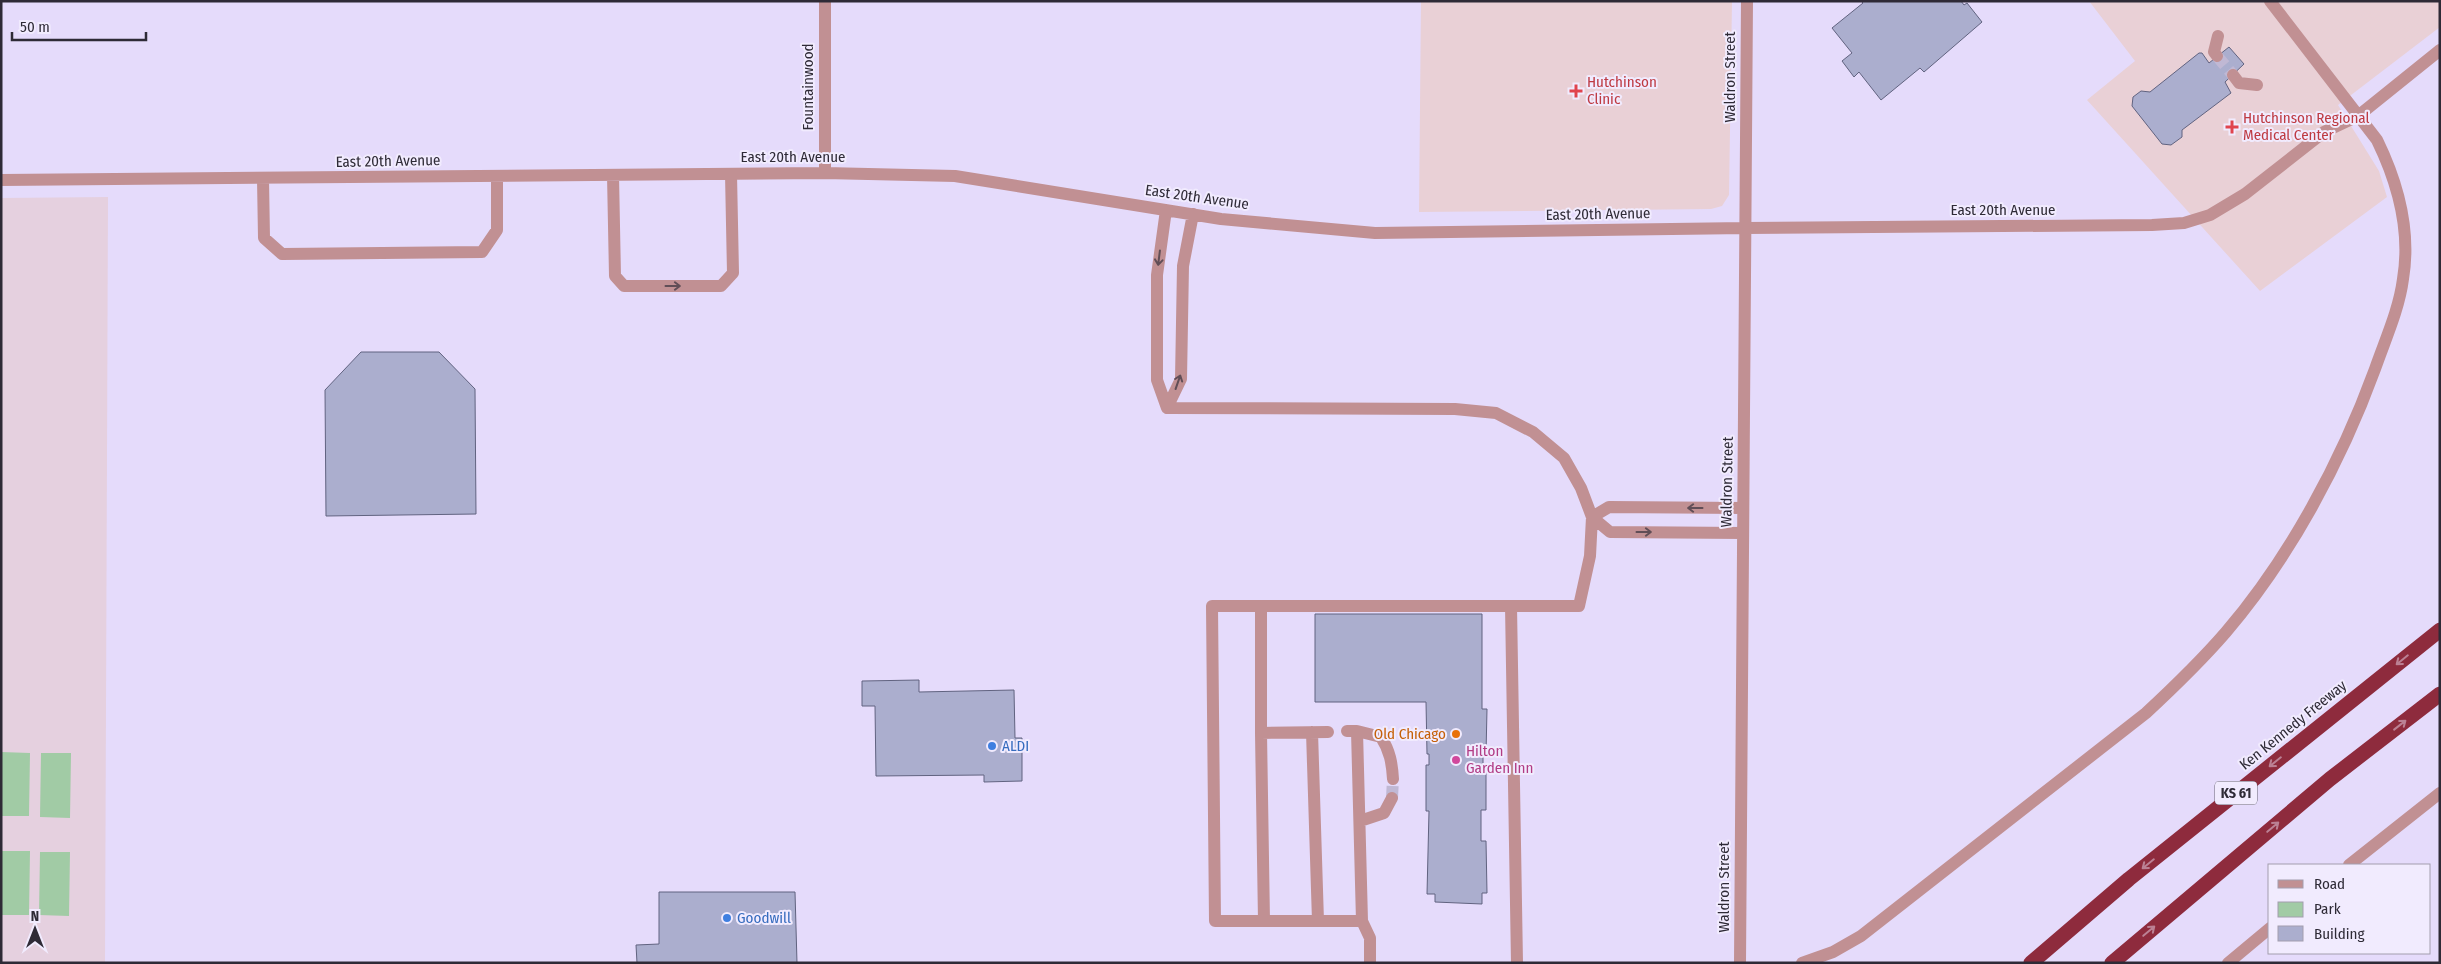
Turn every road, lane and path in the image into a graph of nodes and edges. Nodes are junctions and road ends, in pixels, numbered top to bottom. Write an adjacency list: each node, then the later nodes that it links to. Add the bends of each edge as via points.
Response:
1 (824, 1): 10 (street, Fountainwood)
2 (1747, 1): 18 (street, Waldron Street)
3 (2270, 1): 9 (street)
4 (2218, 36): 6 (street, via 2214,52)
5 (2440, 50): 9 (street, East 20th Avenue)
6 (2218, 56)
7 (2232, 75): 8 (street, via 2239,82)
8 (2257, 85)
9 (2358, 116): 18 (street, East 20th Avenue, via 2324,132 2245,194 2210,215 2184,223); 42 (street, via 2390,166 2400,197 2404,236 2403,279 2391,324 2359,411 2319,496 2262,585 2186,676 2146,713 1862,936 1833,952)
10 (824, 173): 11 (street, East 20th Avenue); 16 (street, East 20th Avenue, via 955,176)
11 (731, 174): 12 (street, East 20th Avenue); 12 (street, one-way to 11, via 615,276 624,286 721,286 733,273)
12 (613, 175): 13 (street, East 20th Avenue)
13 (497, 176): 14 (street, East 20th Avenue); 14 (street, via 497,230 482,252 282,254 264,238)
14 (263, 179): 15 (street, East 20th Avenue)
15 (1, 180)
16 (1166, 210): 17 (street, East 20th Avenue); 19 (street, one-way to 19, via 1157,275 1156,380)
17 (1193, 214): 18 (street, East 20th Avenue, via 1375,233); 19 (street, one-way to 17, via 1181,379 1183,266)
18 (1745, 228): 20 (street, Waldron Street)
19 (1167, 408): 21 (street, via 1455,409 1496,413 1533,432 1564,458)
20 (1743, 508): 21 (street, one-way to 21, via 1609,507); 22 (street, Waldron Street)
21 (1592, 517): 22 (street, one-way to 22, via 1610,532); 24 (street, via 1590,556 1578,606)
22 (1743, 533): 41 (street, Waldron Street)
23 (1261, 606): 24 (street); 29 (street); 35 (street, via 1212,606 1212,695 1215,921)
24 (1511, 606): 40 (street)
25 (2440, 630): 43 (highway, Ken Kennedy Freeway / KS 61, one-way to 43, via 2129,879)
26 (2440, 694): 44 (highway, one-way to 26, via 2330,779)
27 (1312, 732): 28 (street); 29 (street); 36 (street)
28 (1328, 732)
29 (1261, 733): 35 (street)
30 (1393, 779): 33 (street, via 1388,746 1381,737 1352,732)
31 (2440, 793): 34 (street)
32 (1392, 798): 33 (street, via 1384,813)
33 (1360, 821): 37 (street)
34 (2350, 864)
35 (1264, 921): 36 (street)
36 (1318, 921): 37 (street)
37 (1362, 921): 39 (street, via 1370,938)
38 (2268, 930): 45 (street)
39 (1370, 963)
40 (1517, 963)
41 (1740, 963)
42 (1802, 963)
43 (2031, 963)
44 (2112, 963)
45 (2228, 963)

